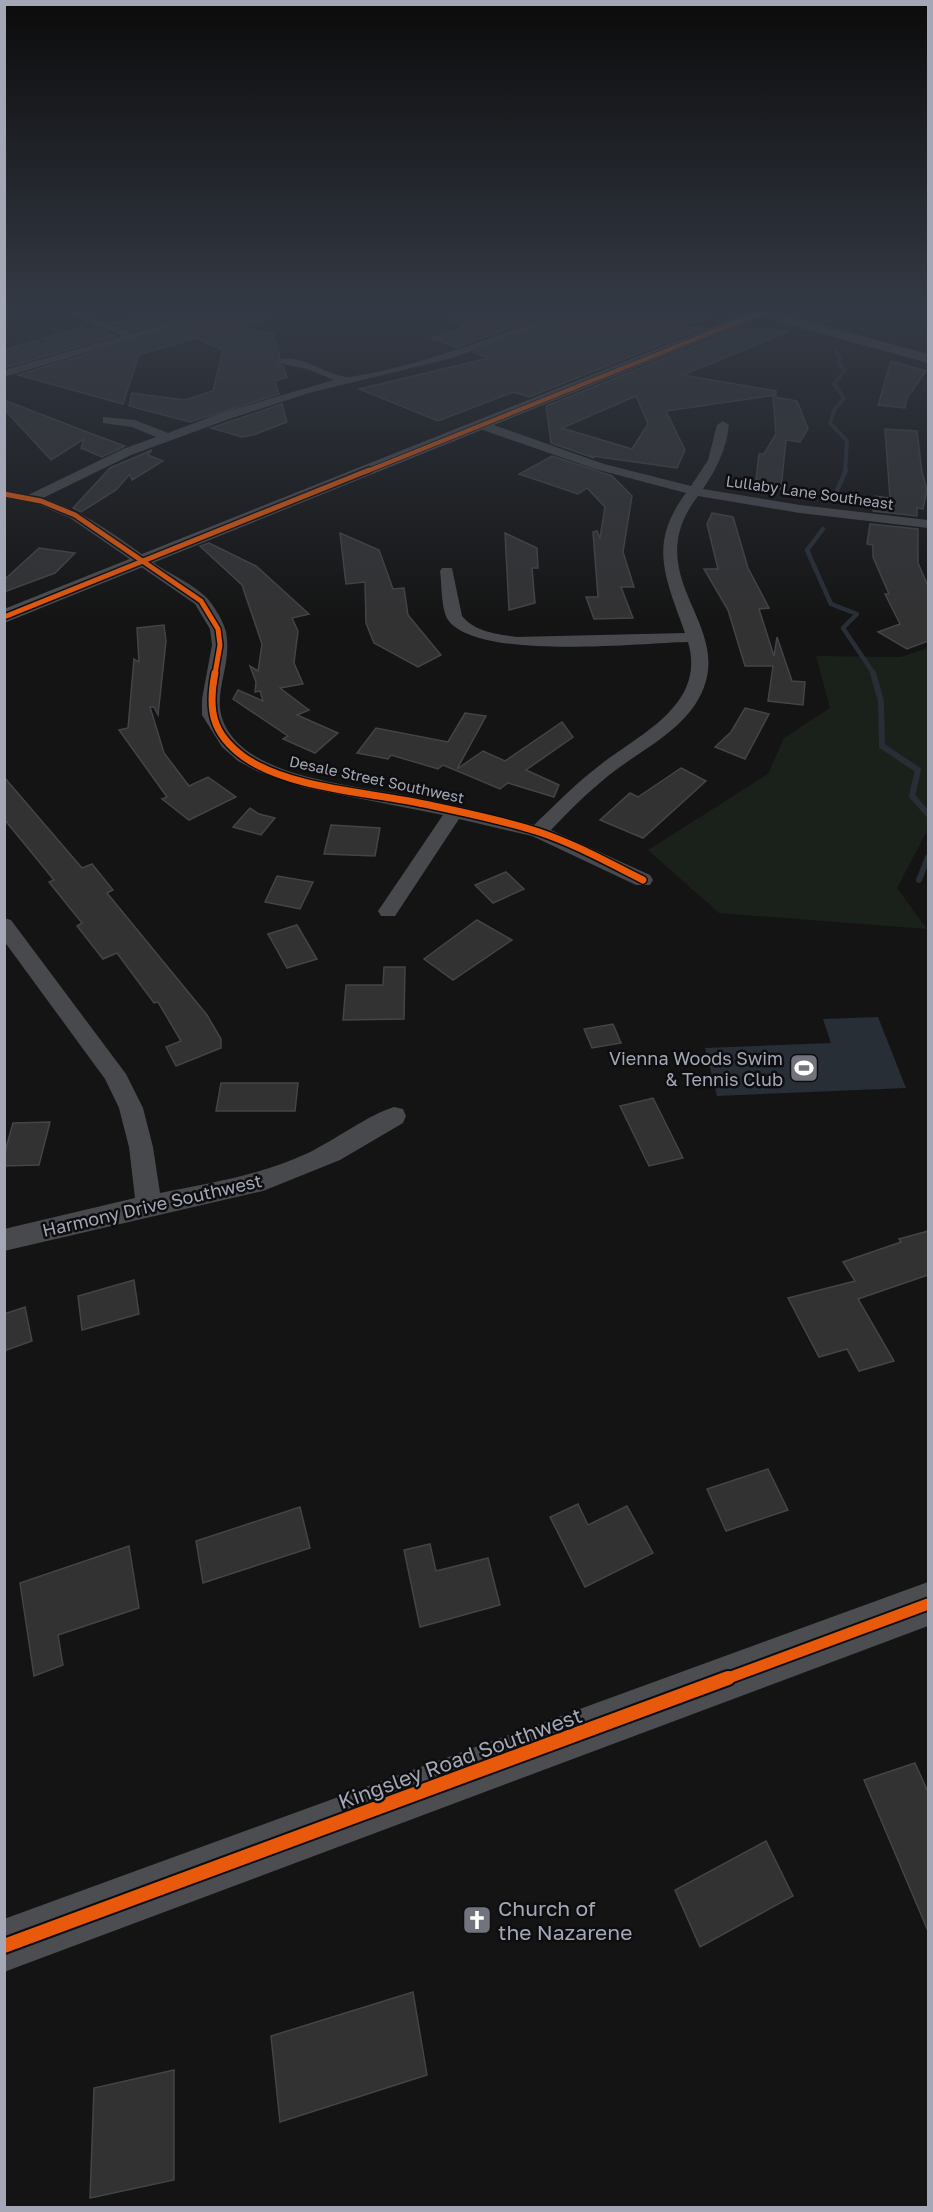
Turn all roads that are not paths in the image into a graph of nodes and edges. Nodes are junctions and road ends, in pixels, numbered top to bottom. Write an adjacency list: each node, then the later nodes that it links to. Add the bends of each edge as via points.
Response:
1 (229, 415): 6 (street)
2 (505, 415): 4 (street)
3 (107, 420): 6 (street, via 135,424)
4 (481, 425): 7 (street, Lullaby Lane Southeast, via 590,465); 11 (street)
5 (723, 425): 7 (street, via 718,456)
6 (167, 436): 9 (street)
7 (696, 492): 10 (street, Lullaby Lane Southeast); 14 (street, via 676,519 669,552 670,568)
8 (4, 494): 9 (street, Desale Street Southwest)
9 (30, 499): 11 (street, Desale Street Southwest, via 75,515)
10 (928, 524)
11 (145, 561): 13 (street); 15 (street, Desale Street Southwest, via 190,590 211,614 220,645 210,699 212,715 218,730 244,757 312,784)
12 (447, 572): 14 (street, via 454,617 484,637 516,642)
13 (4, 617)
14 (695, 638): 16 (street, via 700,666 688,702 658,733 612,764)
15 (455, 811): 16 (street, Desale Street Southwest); 18 (street)
16 (538, 832): 17 (street, Desale Street Southwest)
17 (643, 880)
18 (388, 911)
19 (4, 925): 21 (street, via 114,1074 131,1108 141,1147)
20 (394, 1116): 21 (street, Harmony Drive Southwest, via 315,1161 265,1180 216,1194)
21 (148, 1206): 22 (street, Harmony Drive Southwest)
22 (4, 1240)
23 (928, 1604): 24 (street, Kingsley Road Southwest)
24 (4, 1946)

